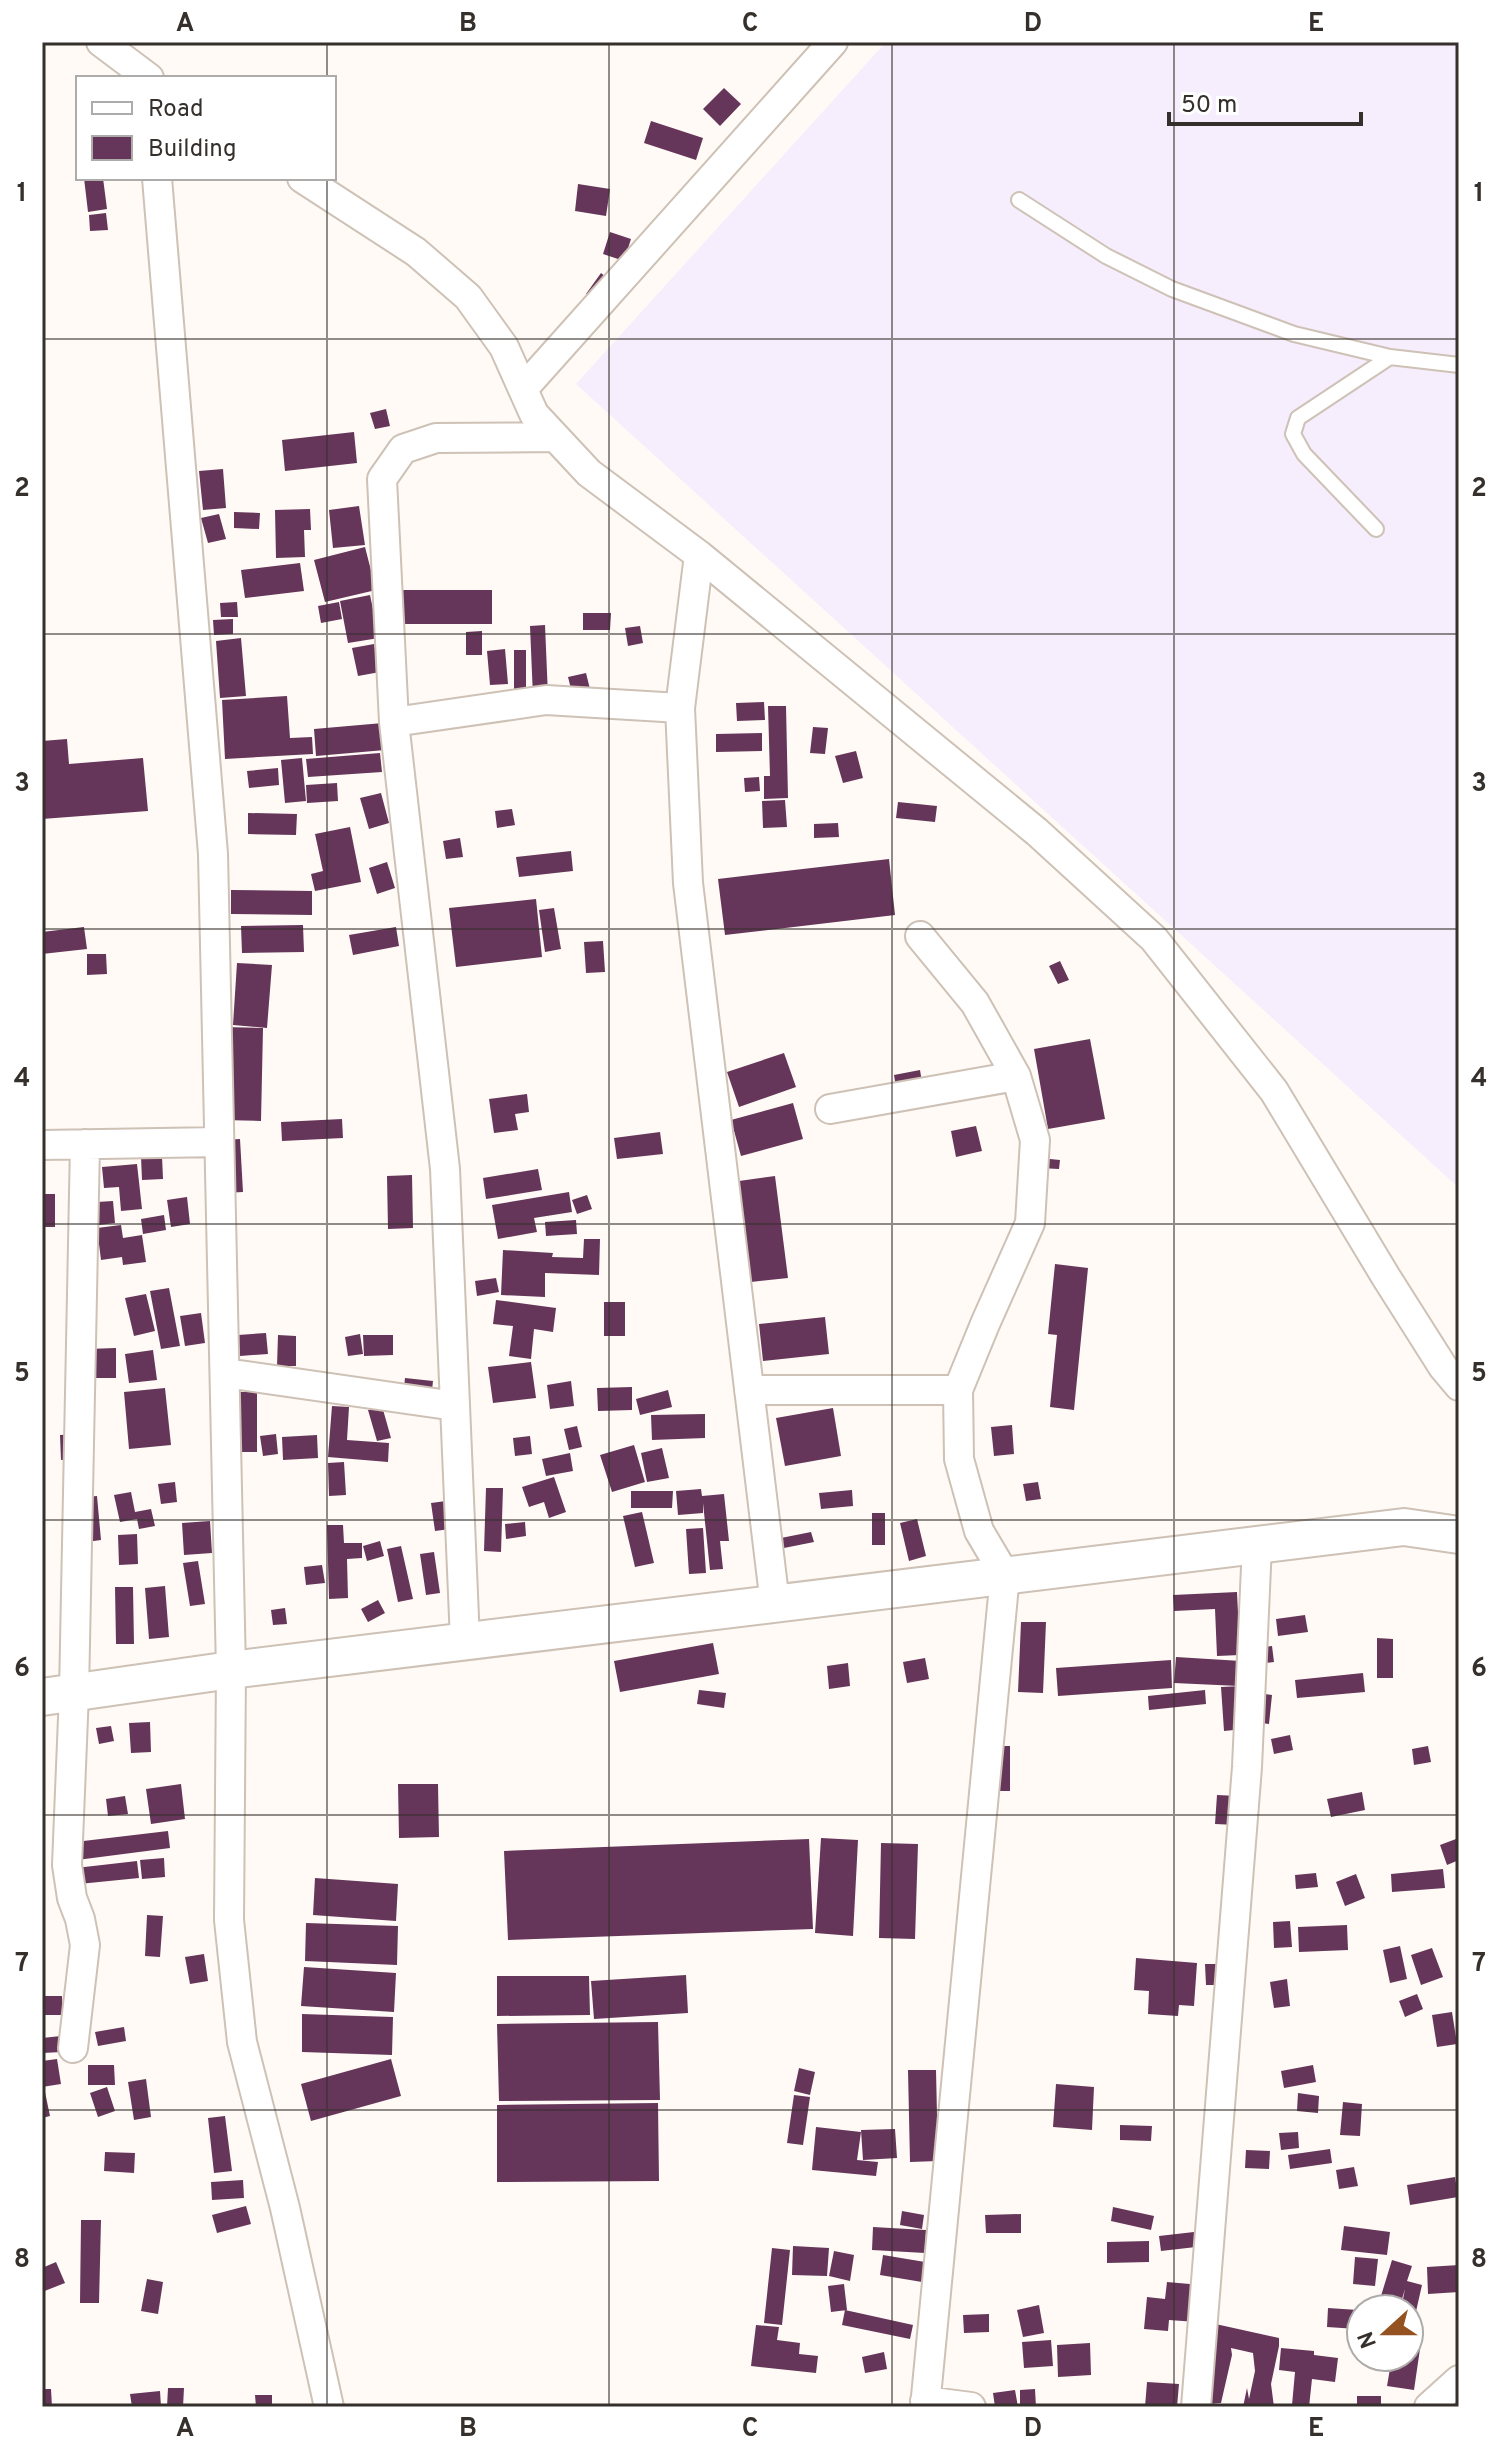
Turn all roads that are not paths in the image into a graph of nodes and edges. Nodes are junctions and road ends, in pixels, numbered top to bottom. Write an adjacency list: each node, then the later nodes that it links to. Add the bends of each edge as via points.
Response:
1 (101, 42): 3 (street)
2 (833, 42): 9 (street)
3 (146, 76)
4 (157, 180): 18 (street, via 213,854)
5 (305, 180): 9 (street, via 416,252 468,297 504,347)
6 (1019, 200): 7 (lane, via 1106,256 1172,289 1294,334)
7 (1390, 357): 8 (lane); 11 (lane, via 1298,418 1293,434 1304,454)
8 (1459, 365)
9 (523, 389): 10 (street, via 534,414)
10 (555, 437): 12 (street, via 589,473); 14 (street, via 436,438 403,449 382,479)
11 (1376, 529)
12 (699, 555): 13 (street); 22 (street, via 1037,832 1154,939 1274,1091 1394,1290)
13 (680, 708): 14 (street, via 546,700); 23 (street, via 688,883)
14 (394, 722): 25 (street, via 445,1169)
15 (920, 936): 16 (street, via 975,1003)
16 (1016, 1076): 17 (street); 24 (street, via 1035,1140 1030,1223)
17 (830, 1109)
18 (219, 1142): 19 (street); 21 (street)
19 (85, 1144): 20 (street); 32 (street)
20 (42, 1145)
21 (225, 1373): 25 (street); 31 (street)
22 (1459, 1386)
23 (749, 1390): 24 (street); 29 (street)
24 (958, 1390): 28 (street, via 959,1459 979,1531)
25 (455, 1406): 30 (street)
26 (1459, 1535): 27 (street, via 1404,1527)
27 (1257, 1545): 28 (street); 38 (street, via 1247,1767)
28 (1005, 1575): 29 (street); 35 (street)
29 (775, 1604): 30 (street)
30 (465, 1641): 31 (street)
31 (231, 1670): 32 (street); 36 (street, via 229,1920 242,2042)
32 (58, 1695): 33 (street, via 67,1865 85,1945)
33 (73, 2048)
34 (1459, 2380): 39 (street)
35 (925, 2404): 37 (street)
36 (329, 2407)
37 (971, 2407)
38 (1196, 2407)
39 (1429, 2407)

